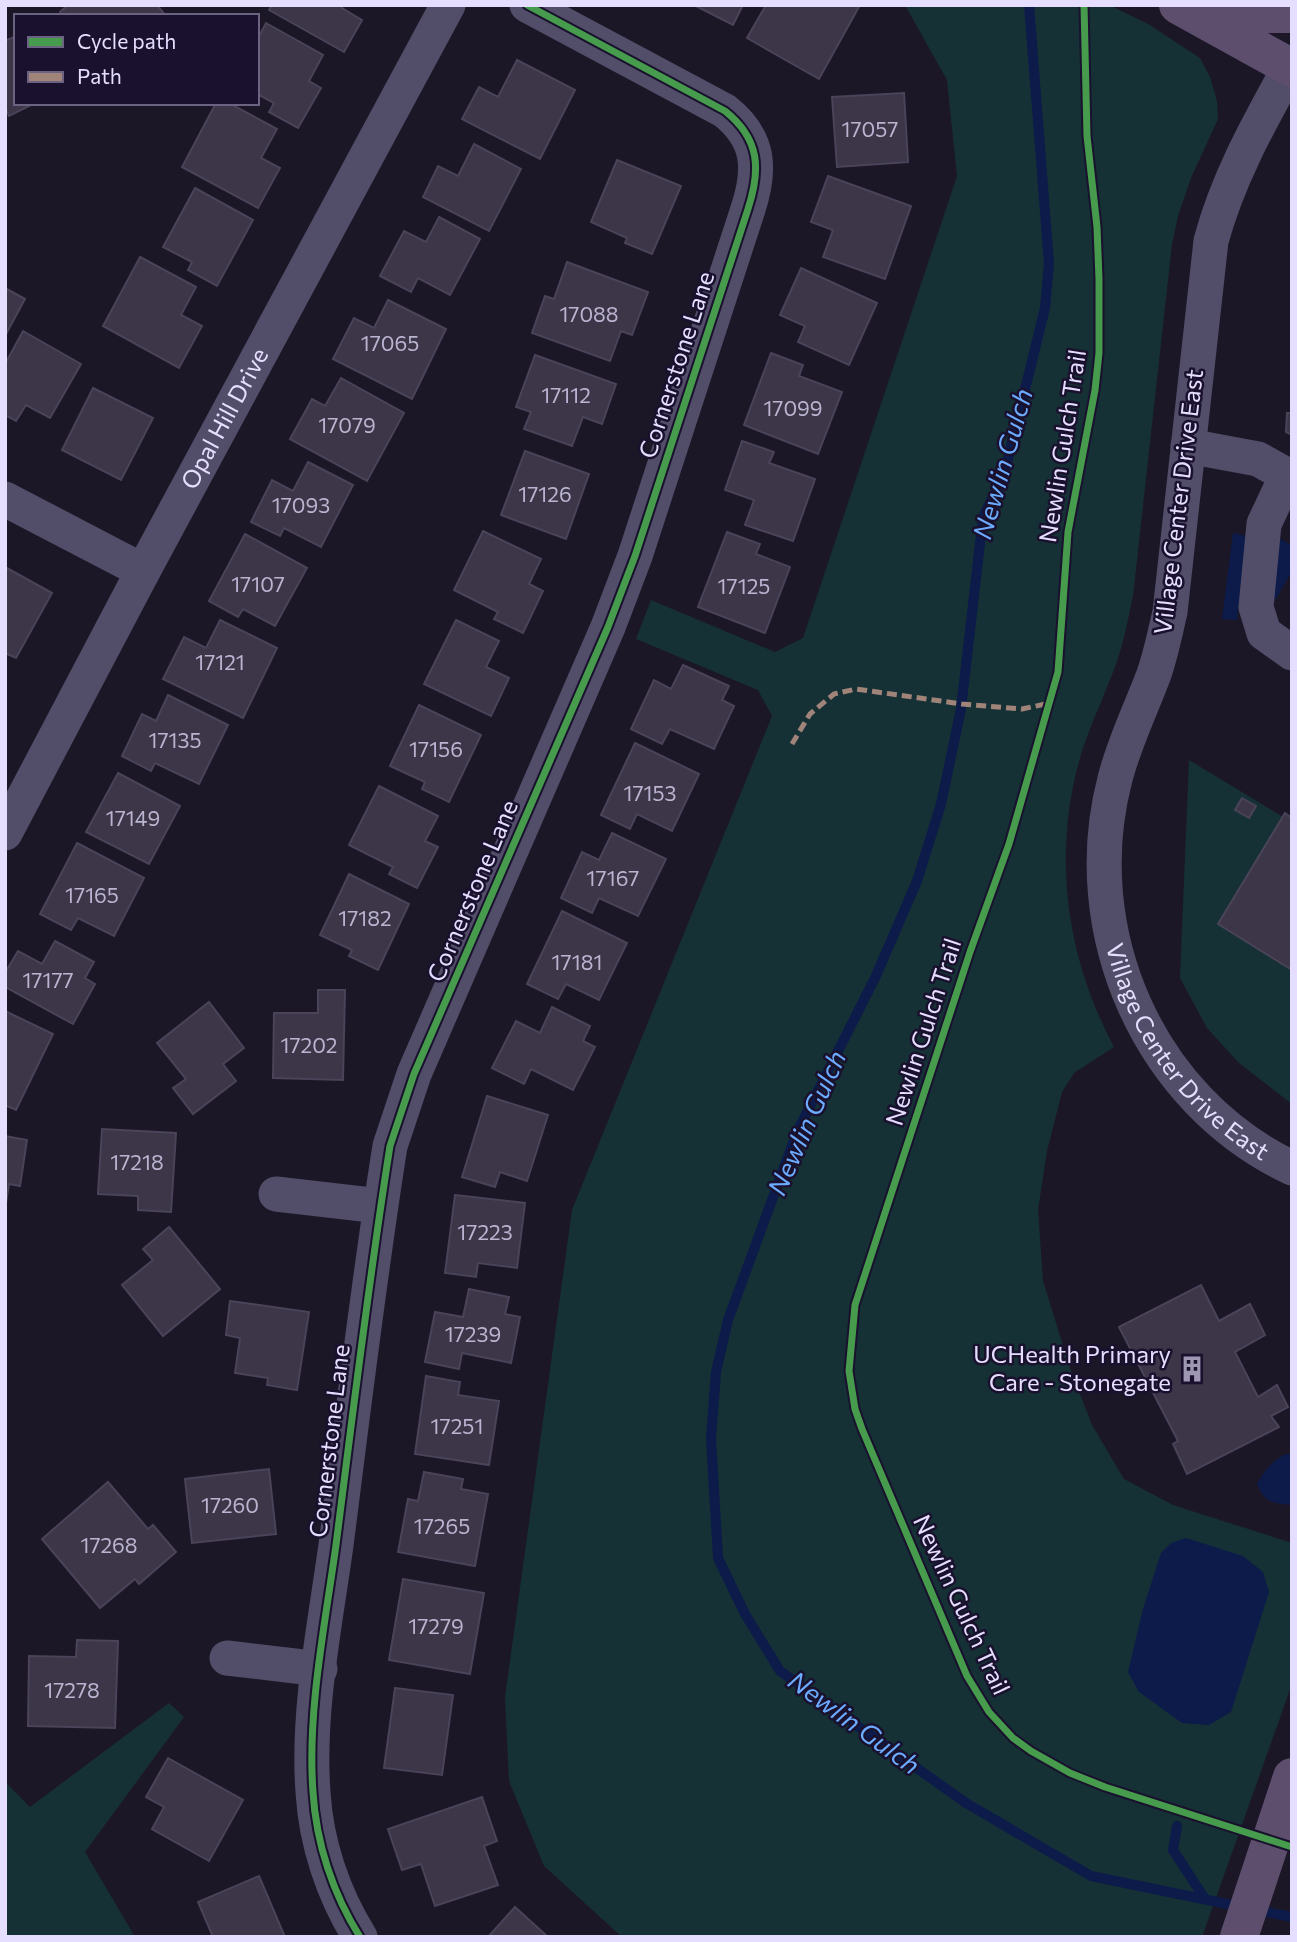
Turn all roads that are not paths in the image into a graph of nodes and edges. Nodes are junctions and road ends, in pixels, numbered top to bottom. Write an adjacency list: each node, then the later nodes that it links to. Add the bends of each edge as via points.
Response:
1 (448, 5): 9 (street, Opal Hill Drive)
2 (527, 5): 14 (street, Cornerstone Lane, via 732,117 750,138 757,169 639,543 404,1100)
3 (1187, 10): 4 (main road, via 1242,8); 5 (main road)
4 (1292, 14)
5 (1291, 67): 6 (street, Village Center Drive East, via 1245,149 1216,220 1203,295)
6 (1188, 446): 7 (street, via 1258,459); 12 (street, Village Center Drive East, via 1170,612 1109,806 1104,861 1107,913 1117,962 1131,999 1175,1073 1233,1133)
7 (1289, 477): 10 (street, via 1264,524 1256,607 1264,633)
8 (5, 499): 9 (street)
9 (143, 571): 11 (street, Opal Hill Drive)
10 (1292, 653)
11 (5, 833)
12 (1292, 1168)
13 (276, 1194): 14 (street)
14 (380, 1206): 16 (street, Cornerstone Lane)
15 (227, 1658): 16 (street)
16 (320, 1670): 18 (street, Cornerstone Lane, via 312,1761 315,1815 325,1860)
17 (1288, 1789): 19 (main road)
18 (360, 1937)
19 (1239, 1937)

